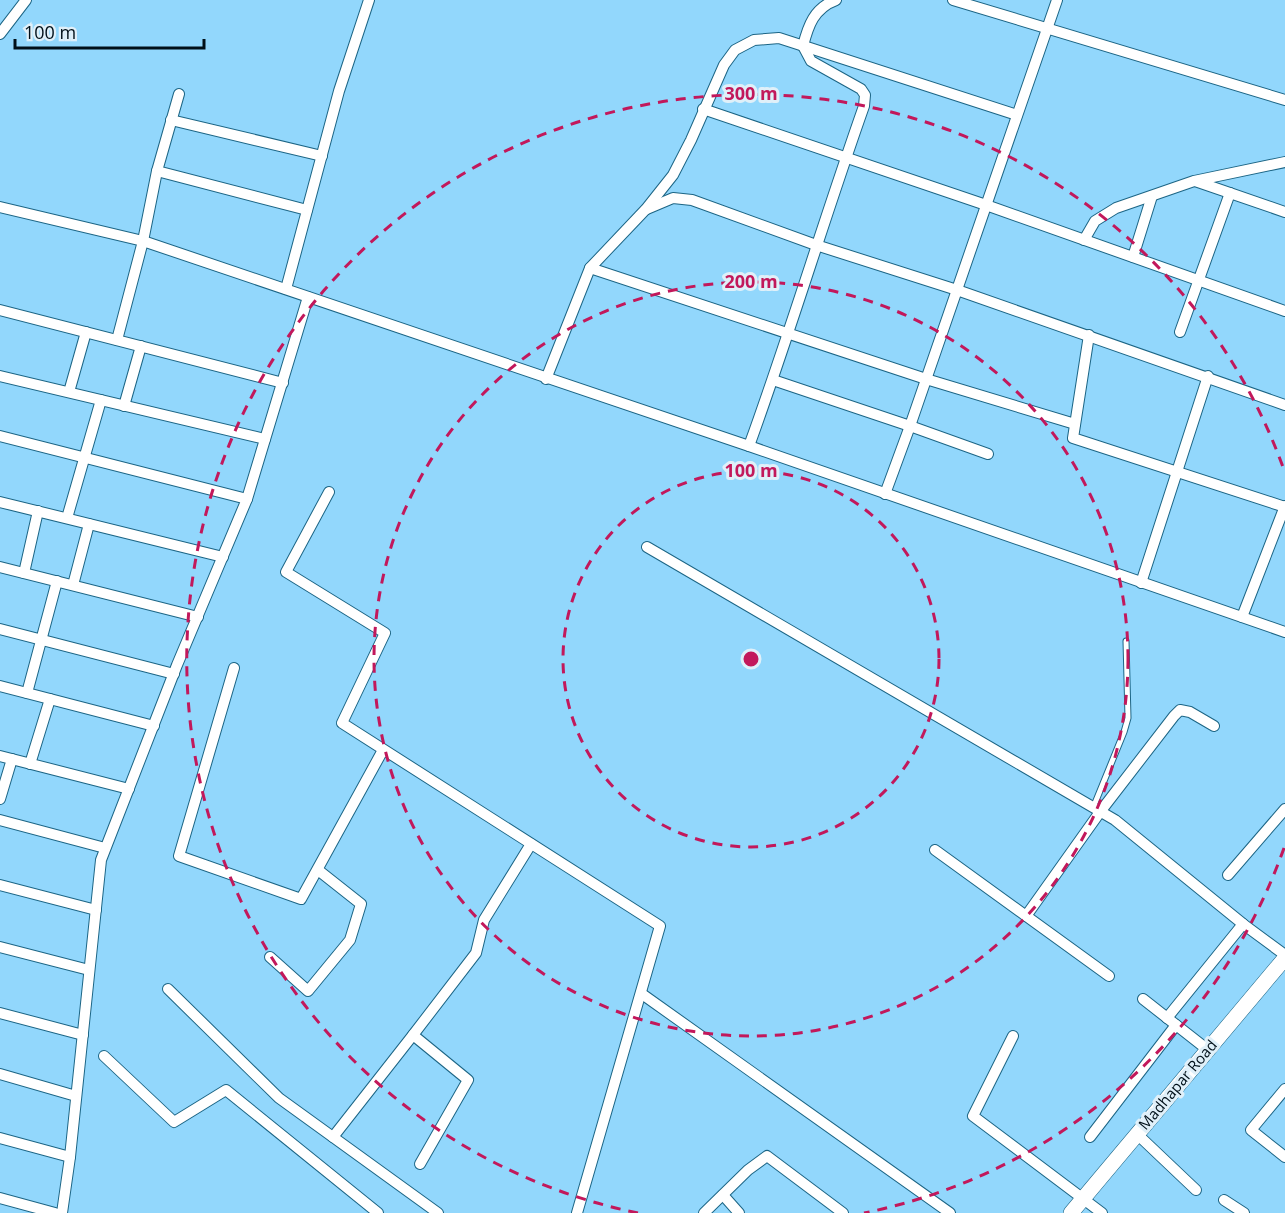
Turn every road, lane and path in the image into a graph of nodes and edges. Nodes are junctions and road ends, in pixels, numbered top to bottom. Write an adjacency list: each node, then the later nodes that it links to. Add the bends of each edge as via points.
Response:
1 (26, 0): 7 (street)
2 (369, 0): 14 (street)
3 (836, 0): 8 (street, via 814,15)
4 (953, 0): 6 (street)
5 (1057, 0): 6 (street)
6 (1046, 28): 10 (street); 12 (street)
7 (0, 34)
8 (803, 46): 11 (street, via 778,38 754,40 735,50); 12 (street); 15 (street, via 811,61 852,82 865,95)
9 (179, 94): 13 (street)
10 (1285, 100)
11 (703, 109): 15 (street); 23 (street, via 673,175)
12 (1017, 115): 21 (street)
13 (171, 120): 14 (street); 17 (street)
14 (322, 156): 24 (street)
15 (846, 158): 21 (street); 28 (street)
16 (1285, 162): 18 (street)
17 (157, 171): 24 (street); 27 (street)
18 (1194, 181): 19 (street); 20 (street)
19 (1230, 193): 25 (street); 31 (street)
20 (1152, 196): 26 (street, via 1116,208 1095,221); 29 (street)
21 (986, 205): 26 (street); 33 (street)
22 (0, 207): 27 (street)
23 (646, 209): 28 (street, via 673,198 692,200); 30 (street)
24 (308, 210): 32 (street)
25 (1285, 212)
26 (1084, 240): 29 (street)
27 (143, 241): 32 (street); 41 (street)
28 (816, 245): 33 (street); 39 (street)
29 (1133, 257): 31 (street)
30 (590, 268): 39 (street); 45 (street)
31 (1198, 280): 36 (street); 38 (street)
32 (286, 289): 34 (street)
33 (957, 290): 40 (street); 46 (street)
34 (308, 297): 45 (street); 48 (street)
35 (0, 310): 37 (street)
36 (1285, 311)
37 (86, 332): 41 (street); 49 (street)
38 (1180, 332)
39 (788, 333): 46 (street); 47 (street)
40 (1089, 336): 44 (street); 53 (street)
41 (117, 340): 42 (street)
42 (141, 346): 48 (street); 51 (street)
43 (0, 376): 49 (street)
44 (1208, 376): 52 (street); 60 (street)
45 (546, 378): 57 (street)
46 (926, 379): 53 (street); 54 (street)
47 (773, 380): 54 (street); 57 (street)
48 (283, 383): 56 (street)
49 (69, 392): 50 (street)
50 (101, 400): 51 (street); 59 (street)
51 (124, 405): 56 (street)
52 (1285, 405)
53 (1075, 424): 60 (street, via 1073,438)
54 (910, 426): 58 (street); 62 (street)
55 (0, 436): 59 (street)
56 (265, 439): 63 (street)
57 (749, 446): 62 (street)
58 (988, 454)
59 (84, 457): 63 (street); 67 (street)
60 (1176, 472): 65 (street); 74 (street)
61 (329, 492): 89 (street, via 286,572 385,633 342,723)
62 (885, 494): 74 (street)
63 (247, 499): 70 (street)
64 (0, 502): 66 (street)
65 (1285, 506): 77 (street)
66 (38, 512): 67 (street); 72 (street)
67 (67, 518): 68 (street)
68 (89, 524): 70 (street); 75 (street)
69 (647, 547): 96 (street)
70 (223, 557): 76 (street)
71 (0, 567): 72 (street)
72 (24, 573): 73 (street)
73 (57, 581): 75 (street); 80 (street)
74 (1141, 583): 77 (street)
75 (73, 585): 76 (street)
76 (198, 617): 83 (street)
77 (1242, 617): 79 (street)
78 (0, 628): 80 (street)
79 (1285, 632)
80 (41, 639): 83 (street); 85 (street)
81 (1126, 641): 96 (lane, via 1128,718)
82 (234, 668): 101 (street, via 179,856 301,899)
83 (174, 674): 87 (street)
84 (0, 686): 85 (street)
85 (27, 693): 86 (street)
86 (50, 699): 87 (street); 92 (street)
87 (154, 726): 93 (street)
88 (1214, 726): 96 (street, via 1180,710)
89 (383, 750): 98 (street); 101 (street)
90 (0, 756): 91 (street)
91 (12, 759): 92 (street); 94 (street)
92 (30, 764): 93 (street)
93 (129, 789): 99 (street)
94 (0, 799)
95 (1285, 809): 102 (street)
96 (1096, 810): 105 (street); 106 (street, via 1115,820)
97 (0, 820): 99 (street)
98 (531, 844): 113 (street, via 660,926); 118 (street, via 484,920 476,953)
99 (105, 848): 104 (street)
100 (935, 850): 105 (street)
101 (318, 870): 109 (street, via 361,904 350,940 308,991)
102 (1228, 875)
103 (0, 885): 104 (street)
104 (96, 910): 110 (street)
105 (1026, 916): 111 (street)
106 (1244, 924): 108 (street); 116 (street)
107 (0, 947): 110 (street)
108 (1285, 956): 120 (main road, Madhapar Road)
109 (270, 957)
110 (89, 970): 117 (street)
111 (1109, 976)
112 (168, 989): 126 (street, via 279,1098)
113 (642, 994): 141 (street); 145 (street)
114 (1143, 999): 116 (street)
115 (0, 1013): 117 (street)
116 (1172, 1021): 120 (street); 127 (street)
117 (83, 1035): 124 (street)
118 (413, 1035): 126 (street); 131 (street, via 468,1080)
119 (1013, 1036): 135 (street, via 973,1116)
120 (1208, 1050): 125 (main road, Madhapar Road)
121 (104, 1056): 139 (street, via 174,1122 226,1090)
122 (0, 1074): 124 (street)
123 (1285, 1089): 130 (street, via 1251,1130)
124 (76, 1096): 129 (street)
125 (1137, 1134): 132 (street); 135 (main road, Madhapar Road)
126 (333, 1137): 140 (street)
127 (1090, 1137)
128 (0, 1138): 129 (street)
129 (70, 1156): 138 (street)
130 (1285, 1157)
131 (420, 1164)
132 (1196, 1190)
133 (723, 1194): 142 (street); 143 (street); 144 (street, via 767,1155)
134 (0, 1198): 137 (street)
135 (1083, 1198): 146 (main road, Madhapar Road); 147 (street)
136 (1224, 1200): 148 (street)
137 (55, 1213)
138 (62, 1213)
139 (378, 1213)
140 (438, 1213)
141 (577, 1213)
142 (704, 1213)
143 (738, 1213)
144 (843, 1213)
145 (950, 1213)
146 (1071, 1213)
147 (1102, 1213)
148 (1244, 1213)

